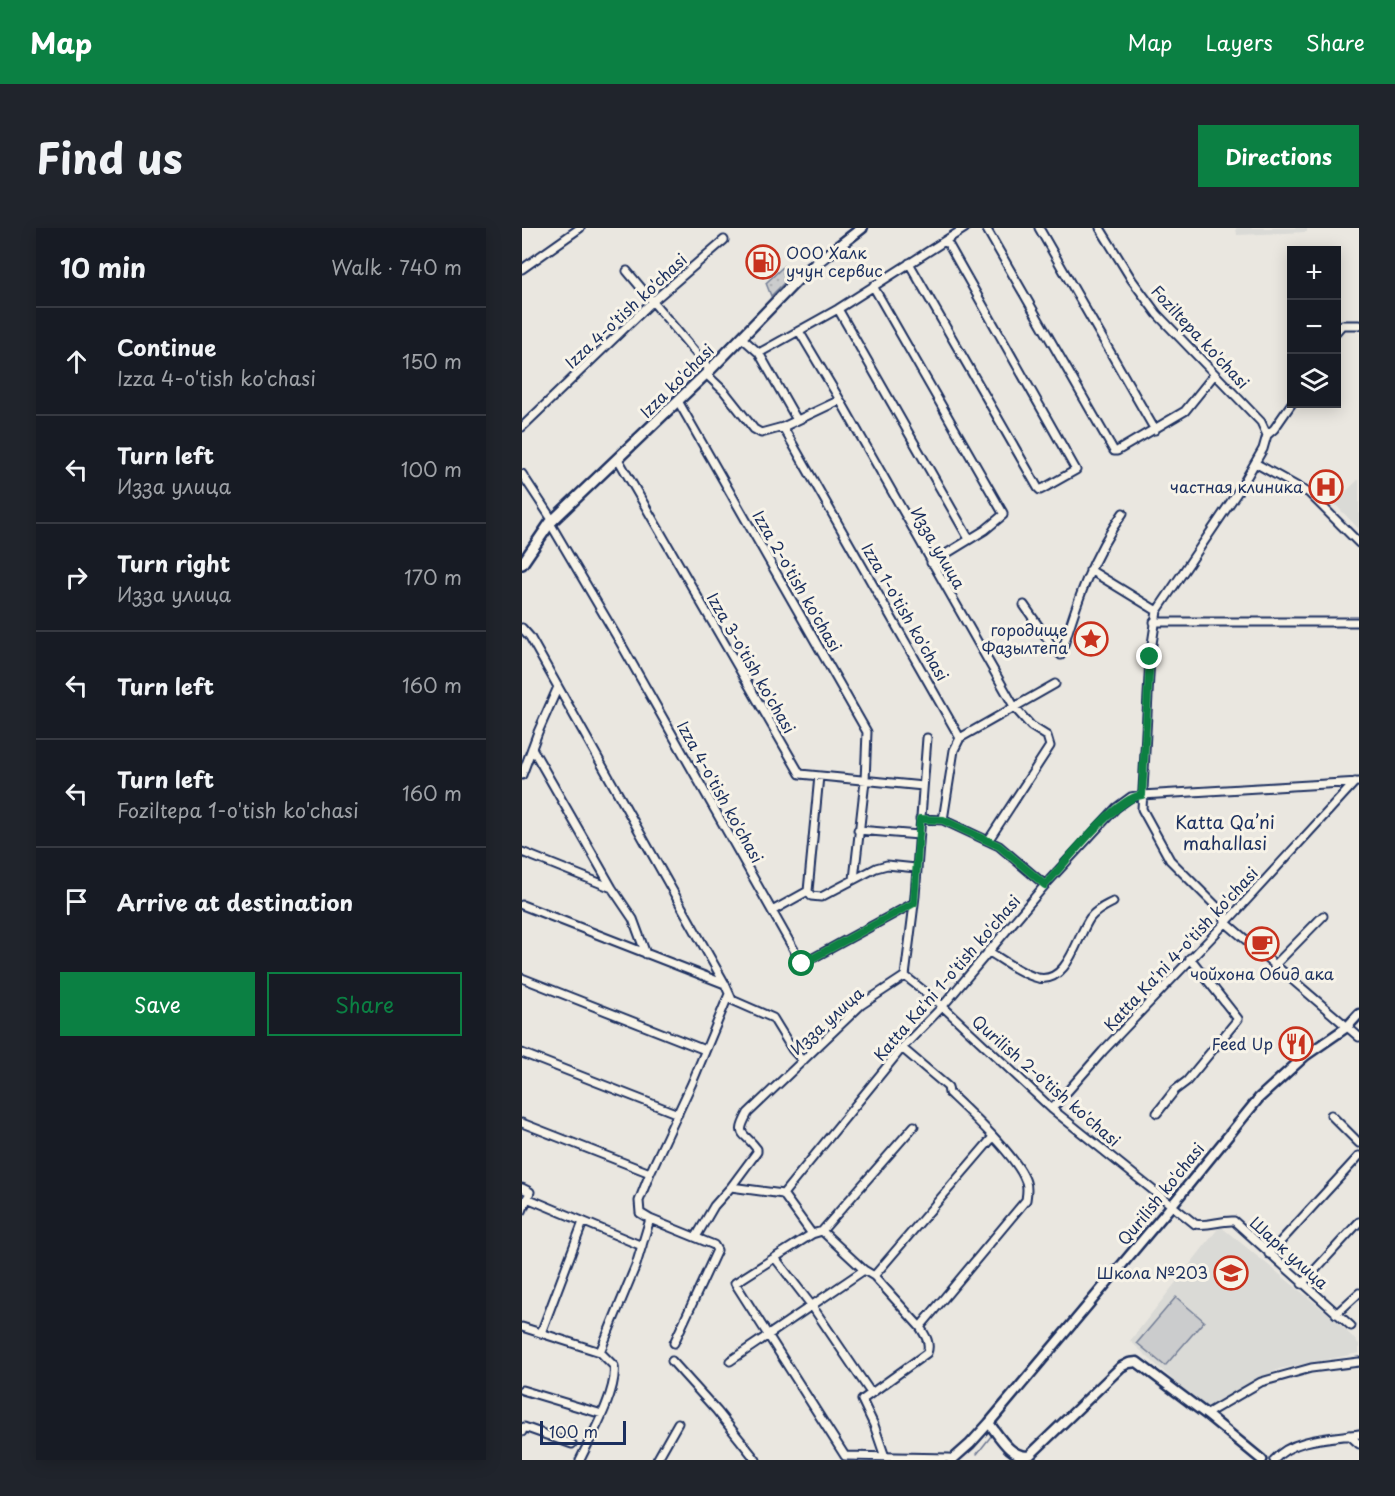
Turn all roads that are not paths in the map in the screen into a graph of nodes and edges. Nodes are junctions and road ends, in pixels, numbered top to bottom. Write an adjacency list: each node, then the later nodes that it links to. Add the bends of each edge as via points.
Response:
1 (580, 228): 10 (street)
2 (862, 228): 18 (main road, Izza ko'chasi, via 810,268)
3 (965, 228): 8 (street)
4 (986, 228): 28 (street, via 1114,451)
5 (1039, 228): 28 (street)
6 (1100, 228): 21 (street, Foziltepa ko'chasi, via 1143,296)
7 (724, 240): 13 (street, Izza 4-o'tish ko'chasi)
8 (946, 240): 9 (street); 9 (street, via 1076,470 1038,488)
9 (909, 263): 12 (street)
10 (522, 269)
11 (627, 271): 13 (street)
12 (873, 286): 14 (street); 35 (street, via 1003,514)
13 (652, 302): 20 (street); 26 (street, Izza 4-o'tish ko'chasi)
14 (838, 309): 17 (street); 35 (street)
15 (1359, 325): 16 (street)
16 (1341, 326)
17 (799, 331): 19 (street); 22 (street, Изза улица)
18 (741, 337): 19 (street); 20 (main road, Izza ko'chasi)
19 (759, 353): 25 (street)
20 (708, 372): 23 (main road, Izza ko'chasi); 27 (street, via 757,432)
21 (1214, 375): 28 (street, via 1188,409); 29 (street, Foziltepa ko'chasi, via 1261,422)
22 (840, 400): 25 (street); 37 (street, Изза улица)
23 (678, 401): 30 (main road, Izza ko'chasi); 53 (street, Izza 2-o'tish ko'chasi, via 867,732)
24 (1289, 408): 29 (street)
25 (797, 420): 27 (street)
26 (522, 427)
27 (783, 427): 49 (street, Izza 1-o'tish ko'chasi)
28 (1155, 430)
29 (1267, 435): 31 (street)
30 (618, 459): 34 (main road, Izza ko'chasi); 52 (street, Izza 3-o'tish ko'chasi, via 800,774)
31 (1256, 463): 36 (street, via 1307,491); 41 (street)
32 (522, 474): 34 (street, Izza 4-o'tish ko'chasi)
33 (1123, 513): 39 (street, via 1106,536)
34 (552, 522): 38 (main road, Izza ko'chasi); 71 (street, Izza 4-o'tish ko'chasi)
35 (969, 539): 37 (street)
36 (1359, 543)
37 (931, 563): 47 (street, Изза улица)
38 (522, 564)
39 (1090, 570): 40 (street, via 1061,655); 41 (street)
40 (1024, 605)
41 (1157, 611): 42 (street)
42 (1154, 622): 43 (street); 56 (street)
43 (1359, 622)
44 (522, 628): 46 (street)
45 (1055, 684): 47 (street)
46 (558, 687): 50 (street); 82 (street)
47 (1015, 708): 49 (street); 61 (street, Изза улица, via 1031,726 1047,736 1050,746)
48 (927, 738): 55 (street)
49 (960, 738): 58 (street, via 954,750)
50 (532, 748): 51 (street); 66 (street)
51 (522, 775)
52 (819, 777): 53 (street, Izza 3-o'tish ko'chasi); 67 (street)
53 (864, 781): 55 (street, Izza 3-o'tish ko'chasi); 59 (street, Izza 2-o'tish ko'chasi)
54 (1357, 782): 56 (street, Katta Ka'ni 1-o'tish ko'chasi); 73 (street, Katta Ka'ni 4-o'tish ko'chasi)
55 (922, 786): 57 (street)
56 (1142, 795): 65 (street, Katta Ka'ni 1-o'tish ko'chasi, via 1116,808); 73 (street, via 1142,809 1170,860 1224,914)
57 (920, 819): 58 (street); 60 (street)
58 (943, 820): 61 (street)
59 (858, 830): 60 (street); 64 (street, Izza 2-o'tish ko'chasi)
60 (919, 835): 63 (street)
61 (988, 841): 65 (street)
62 (522, 852): 66 (street)
63 (916, 868): 64 (street, via 887,865); 69 (street)
64 (854, 879): 67 (street, via 821,897 811,896)
65 (1045, 885): 76 (street, Katta Ka'ni 1-o'tish ko'chasi)
66 (612, 888): 74 (street)
67 (808, 891): 71 (street)
68 (1113, 902): 76 (street, via 1092,916 1068,963 1049,977 1034,977)
69 (914, 903): 71 (street, Izza 4-o'tish ko'chasi, via 802,964); 80 (street)
70 (522, 906): 75 (street)
71 (772, 911)
72 (1323, 916): 79 (street)
73 (1225, 922): 78 (street, Katta Ka'ni 4-o'tish ko'chasi); 79 (street)
74 (637, 929): 75 (street); 77 (street)
75 (630, 948): 77 (street)
76 (988, 951): 84 (street, Katta Ka'ni 1-o'tish ko'chasi)
77 (646, 954): 82 (street)
78 (1190, 958): 92 (street, Katta Ka'ni 4-o'tish ko'chasi); 93 (street, via 1238,1019)
79 (1274, 966): 86 (street)
80 (904, 976): 84 (street, Qurilish 2-o'tish ko'chasi); 91 (street, Изза улица, via 861,1005)
81 (522, 978): 89 (street)
82 (725, 984): 83 (street)
83 (729, 994): 89 (street); 91 (street, via 732,1000 773,1018)
84 (942, 1007): 88 (street, Katta Ka'ni 1-o'tish ko'chasi); 92 (street, Qurilish 2-o'tish ko'chasi)
85 (1359, 1014): 86 (street, Qurilish ko'chasi)
86 (1347, 1027): 87 (street); 106 (street, Qurilish ko'chasi, via 1305,1056 1259,1098)
87 (1359, 1037)
88 (902, 1048): 98 (street, via 948,1087 949,1093); 104 (street, Katta Ka'ni 1-o'tish ko'chasi)
89 (705, 1050): 94 (street)
90 (522, 1053): 94 (street)
91 (803, 1061): 102 (street, Изза улица, via 748,1113 740,1128 757,1152)
92 (1052, 1109): 106 (street, Qurilish 2-o'tish ko'chasi)
93 (1157, 1113)
94 (678, 1114): 101 (street)
95 (1331, 1115): 99 (street)
96 (522, 1123): 101 (street)
97 (914, 1126): 111 (street)
98 (993, 1137): 118 (street); 125 (street, via 1022,1174 1026,1200)
99 (1359, 1143)
100 (1359, 1156): 115 (street)
101 (650, 1173): 108 (street, via 638,1208)
102 (731, 1186): 104 (street); 113 (street)
103 (522, 1188): 105 (street, via 530,1192)
104 (783, 1194): 112 (street)
105 (527, 1198): 107 (street); 109 (street)
106 (1172, 1206): 115 (street, Шарк улица, via 1202,1226 1234,1221); 138 (street, Qurilish ko'chasi)
107 (522, 1211)
108 (650, 1219): 113 (street); 114 (street)
109 (583, 1222): 114 (street); 126 (street)
110 (1359, 1222): 119 (street)
111 (822, 1231): 112 (street); 117 (street)
112 (812, 1233): 116 (street)
113 (696, 1237): 128 (street, via 717,1250)
114 (642, 1246): 129 (street)
115 (1269, 1254): 119 (street, Шарк улица)
116 (775, 1258): 121 (street); 127 (street, via 735,1283)
117 (864, 1270): 118 (street); 121 (street)
118 (874, 1276): 125 (street)
119 (1302, 1284): 122 (street, Шарк улица)
120 (1359, 1293): 122 (street)
121 (812, 1306): 127 (street); 134 (street)
122 (1336, 1314): 123 (street, Шарк улица)
123 (1351, 1326)
124 (522, 1327): 126 (street)
125 (920, 1327): 134 (street, via 928,1340 927,1353)
126 (541, 1333): 129 (street)
127 (768, 1335): 131 (street); 144 (street)
128 (674, 1343)
129 (600, 1352): 135 (street, via 612,1362 615,1374)
130 (672, 1361): 148 (street)
131 (730, 1361)
132 (1359, 1362): 136 (street, via 1311,1368 1261,1382)
133 (522, 1390): 135 (street)
134 (871, 1393): 145 (street, via 862,1400)
135 (602, 1414): 146 (street)
136 (1206, 1414): 138 (street, via 1137,1362 1121,1367 1036,1451 1024,1457 1017,1455); 150 (street)
137 (678, 1423): 147 (street)
138 (989, 1424): 149 (street, Qurilish ko'chasi)
139 (522, 1431): 142 (street, via 524,1427)
140 (1359, 1434): 141 (street)
141 (1349, 1435): 143 (street); 151 (street, via 1301,1444 1281,1451)
142 (572, 1444)
143 (1359, 1444)
144 (842, 1458): 145 (street)
145 (885, 1458): 149 (street)
146 (580, 1460)
147 (657, 1460)
148 (756, 1460)
149 (953, 1460)
150 (1262, 1460)
151 (1274, 1460)

